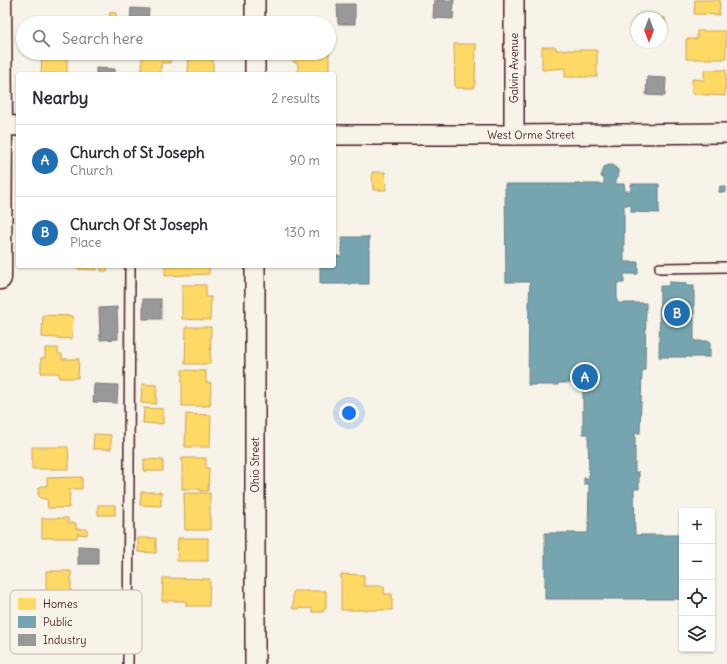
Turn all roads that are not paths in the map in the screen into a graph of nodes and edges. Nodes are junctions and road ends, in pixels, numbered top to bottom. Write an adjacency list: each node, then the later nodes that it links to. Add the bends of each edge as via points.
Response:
1 (0, 0): 7 (street)
2 (256, 0): 4 (street)
3 (514, 0): 10 (street, Galvin Avenue)
4 (255, 16)
5 (255, 60): 6 (street)
6 (255, 72)
7 (9, 126): 15 (street)
8 (727, 134): 10 (street, West Orme Street)
9 (336, 135): 10 (street, West Orme Street)
10 (514, 135)
11 (727, 267): 14 (lane)
12 (130, 268): 16 (lane)
13 (255, 268): 19 (street, Ohio Street)
14 (660, 268)
15 (0, 278)
16 (128, 590)
17 (128, 654): 18 (lane)
18 (128, 664)
19 (255, 664)

